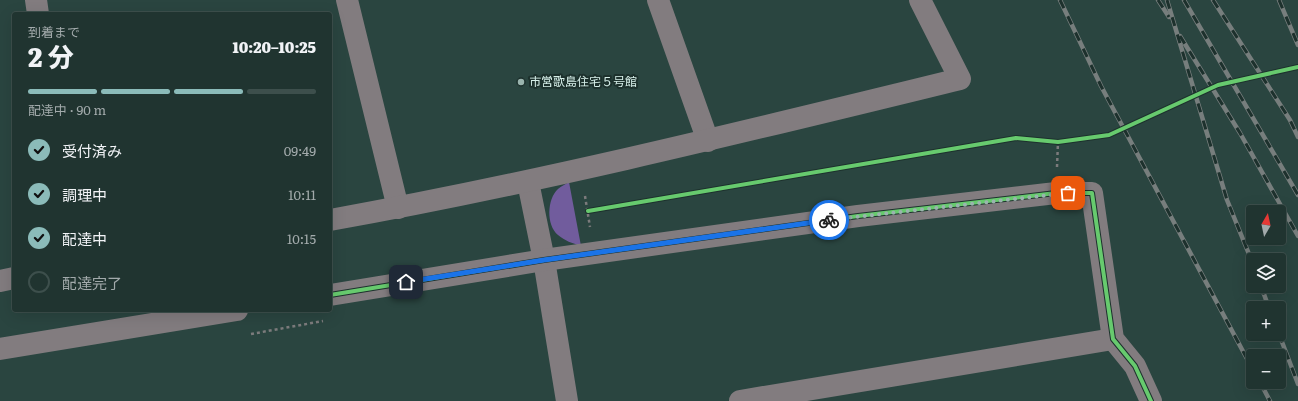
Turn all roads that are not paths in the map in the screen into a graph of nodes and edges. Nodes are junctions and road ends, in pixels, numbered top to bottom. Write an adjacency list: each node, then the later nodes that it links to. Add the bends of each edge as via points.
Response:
1 (36, 0): 5 (street)
2 (347, 0): 8 (street)
3 (658, 0): 6 (street)
4 (920, 0): 6 (street, via 960,79)
5 (38, 12)
6 (708, 141): 7 (street)
7 (528, 182): 8 (street); 10 (street)
8 (398, 208): 9 (street)
9 (332, 220)
10 (544, 260): 13 (street); 15 (street, via 858,216 1056,193 1092,193); 17 (street)
11 (12, 278): 12 (street)
12 (0, 281)
13 (332, 295)
14 (225, 312): 16 (street)
15 (1112, 339): 18 (street); 19 (street, via 1135,366)
16 (0, 349)
17 (567, 401)
18 (740, 401)
19 (1151, 401)

